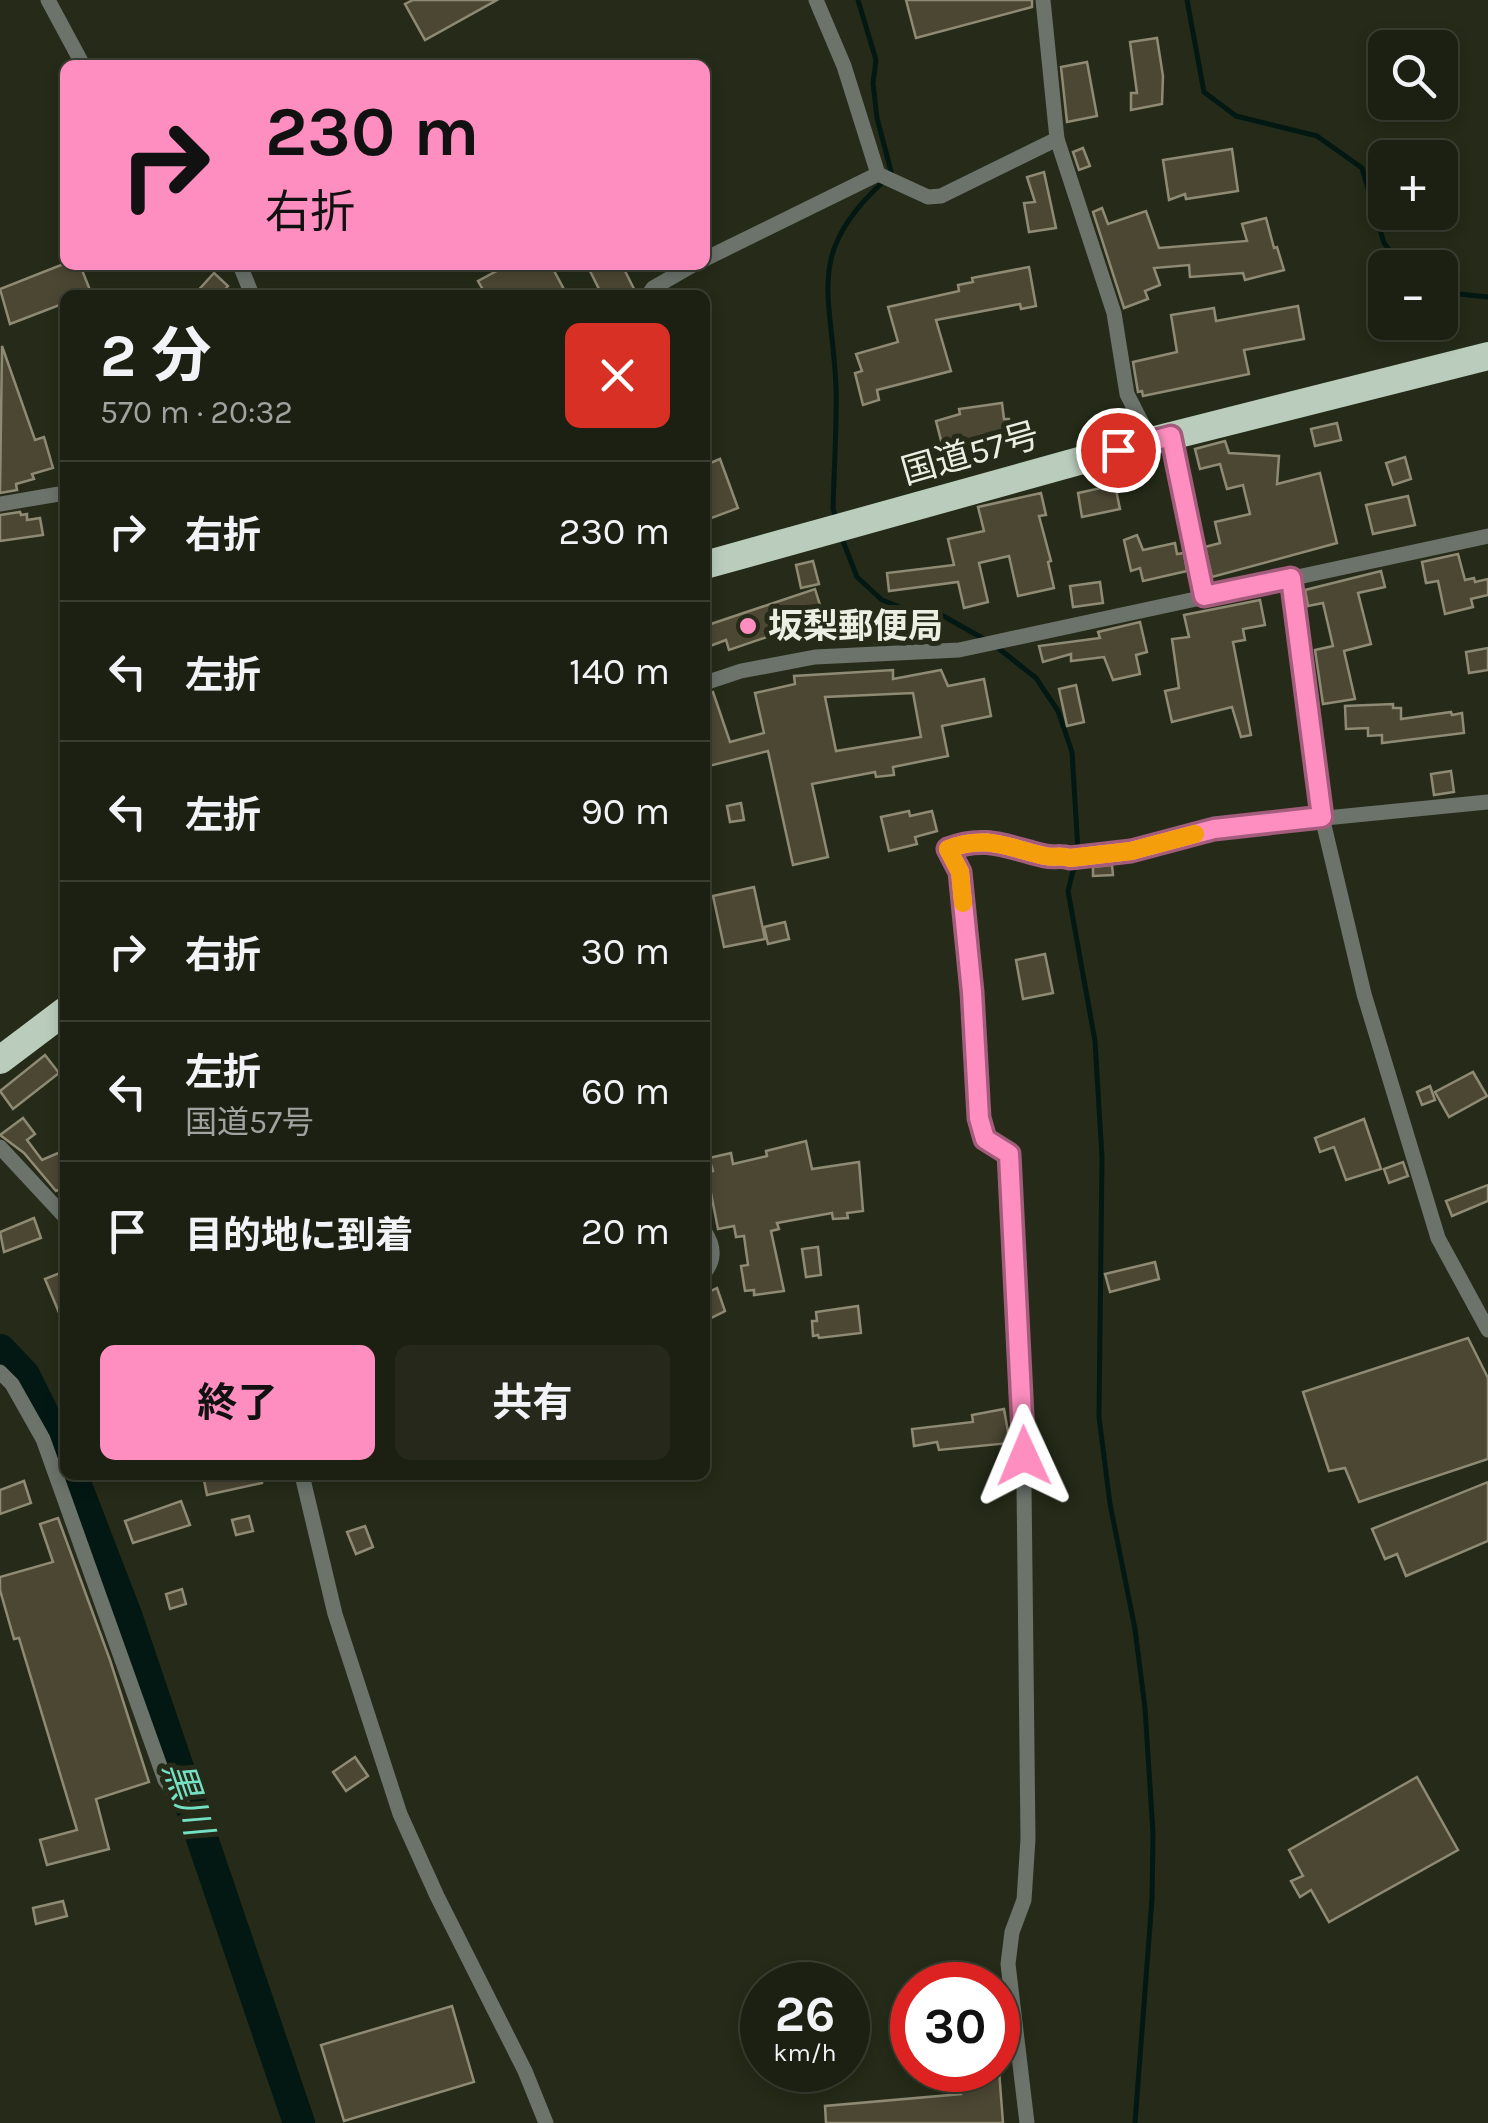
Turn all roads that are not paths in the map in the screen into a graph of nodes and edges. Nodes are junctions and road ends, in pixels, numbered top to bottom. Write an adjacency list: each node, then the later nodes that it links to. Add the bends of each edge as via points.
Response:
1 (48, 0): 4 (street)
2 (816, 0): 6 (street)
3 (1043, 0): 5 (street)
4 (80, 60)
5 (1056, 139): 6 (street, via 941,196 928,197); 11 (street, via 1114,313 1127,394)
6 (878, 174): 7 (street)
7 (710, 257)
8 (684, 270): 9 (street)
9 (652, 290)
10 (1488, 356): 11 (highway, 国道57号)
11 (1161, 439): 15 (highway, 国道57号); 17 (street)
12 (60, 494): 13 (street)
13 (0, 504)
14 (1488, 536): 16 (street)
15 (710, 563)
16 (1291, 578): 17 (street); 20 (street)
17 (1204, 596): 18 (street, via 959,650 815,657)
18 (710, 681)
19 (1488, 802): 20 (street)
20 (1322, 817): 25 (street, via 1364,994 1438,1238); 30 (street, via 1214,829 1131,851 1070,858 998,843 948,849 960,872 979,1118 985,1139 1009,1154 1023,1396 1028,1839 1024,1900 1008,1964)
21 (60, 1014): 22 (highway)
22 (0, 1060)
23 (0, 1147): 24 (street)
24 (60, 1211)
25 (1488, 1330)
26 (0, 1372): 28 (street, via 43,1439 164,1780)
27 (303, 1480): 29 (street, via 334,1614 400,1814)
28 (182, 1803)
29 (546, 2123)
30 (1026, 2123)

